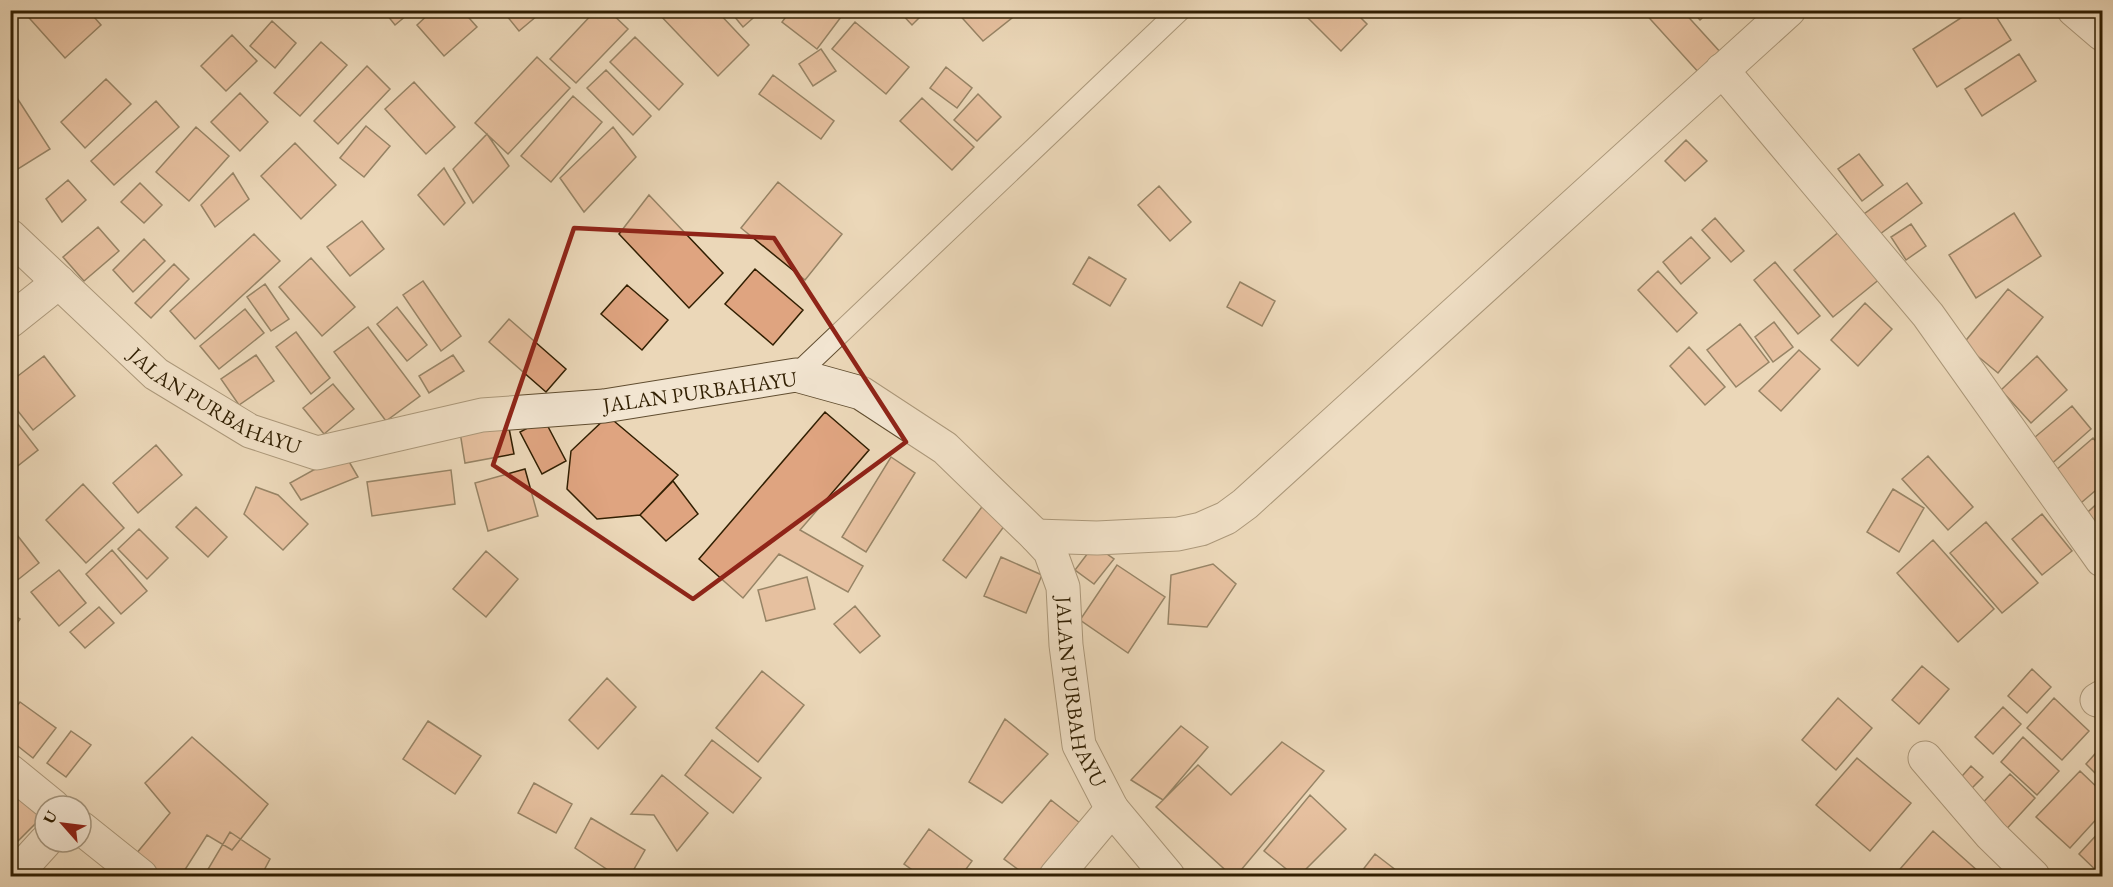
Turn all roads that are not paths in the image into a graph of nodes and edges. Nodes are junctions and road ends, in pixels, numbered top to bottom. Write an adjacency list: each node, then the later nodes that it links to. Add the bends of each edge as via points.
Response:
1 (1180, 10): 9 (lane)
2 (1789, 10): 5 (street)
3 (2074, 10): 4 (street)
4 (2103, 34)
5 (1722, 70): 10 (street, via 1226,518 1178,534); 11 (street, via 1928,315)
6 (10, 236): 7 (street, JALAN PURBAHAYU)
7 (59, 282): 8 (street); 9 (street, JALAN PURBAHAYU, via 156,374 250,431 317,453 482,415 604,406)
8 (10, 321)
9 (796, 375): 10 (street, JALAN PURBAHAYU, via 861,393 945,448)
10 (1036, 536): 15 (street, JALAN PURBAHAYU, via 1050,551 1063,587 1079,745)
11 (2103, 560)
12 (1925, 758): 22 (street, via 1991,835)
13 (10, 771): 14 (street)
14 (38, 794)
15 (1112, 809): 20 (street); 21 (street, JALAN PURBAHAYU)
16 (93, 838): 19 (street)
17 (34, 854): 18 (street)
18 (14, 876)
19 (141, 876)
20 (1056, 876)
21 (1168, 876)
22 (2033, 876)

